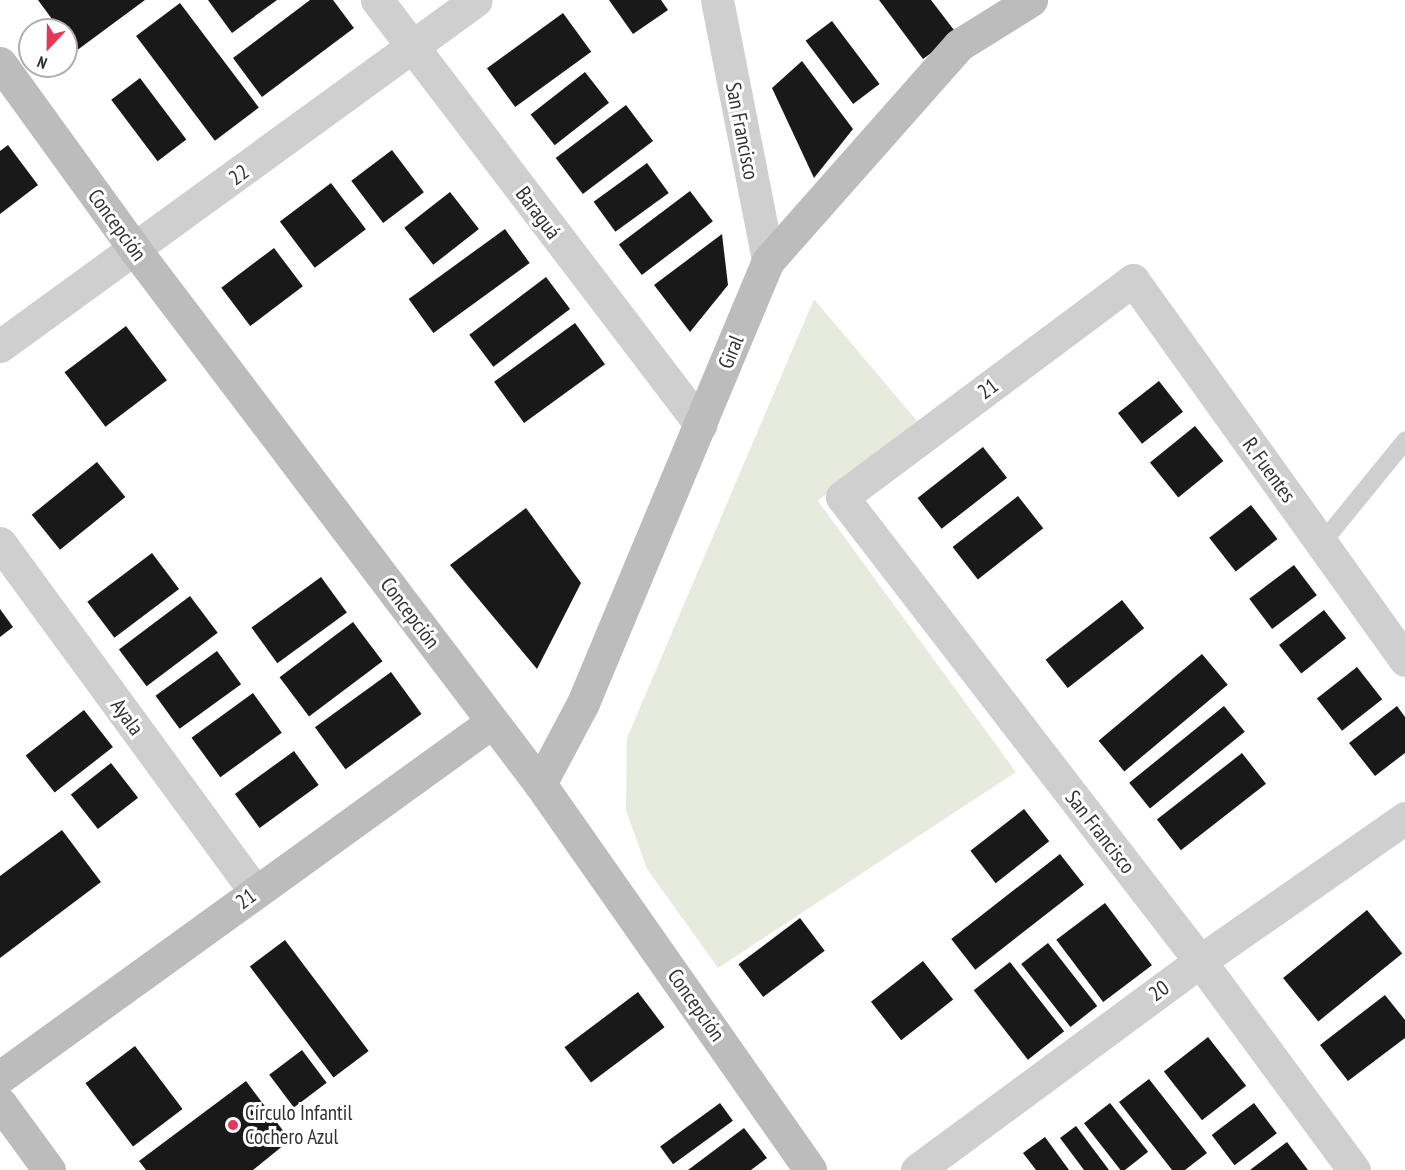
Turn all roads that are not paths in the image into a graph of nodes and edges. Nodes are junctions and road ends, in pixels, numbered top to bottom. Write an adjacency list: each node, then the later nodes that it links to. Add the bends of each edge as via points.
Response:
1 (377, 0): 5 (street, Baraguá)
2 (476, 0): 5 (street, 22)
3 (717, 0): 8 (street, San Francisco)
4 (1031, 0): 8 (street, Giral, via 959,45)
5 (412, 48): 7 (street, 22); 11 (street, Baraguá)
6 (0, 63): 7 (street, Concepción)
7 (136, 251): 10 (street, 22); 17 (street, Concepción)
8 (768, 261): 11 (street, Giral)
9 (1133, 280): 13 (street, 21); 15 (street, R. Fuentes)
10 (0, 346)
11 (701, 425): 18 (street, Giral, via 583,703)
12 (1405, 441): 15 (lane)
13 (842, 497): 21 (street, San Francisco)
14 (0, 543): 20 (street, Ayala)
15 (1322, 543): 16 (street, R. Fuentes)
16 (1405, 660)
17 (492, 722): 18 (street, Concepción); 20 (street, 21)
18 (540, 784): 25 (street, Concepción)
19 (1405, 818): 21 (street, 20)
20 (255, 892): 22 (street, 21)
21 (1200, 961): 26 (street, 20); 27 (street, San Francisco)
22 (0, 1077)
23 (0, 1104): 24 (street)
24 (49, 1170)
25 (810, 1170)
26 (917, 1170)
27 (1354, 1170)

